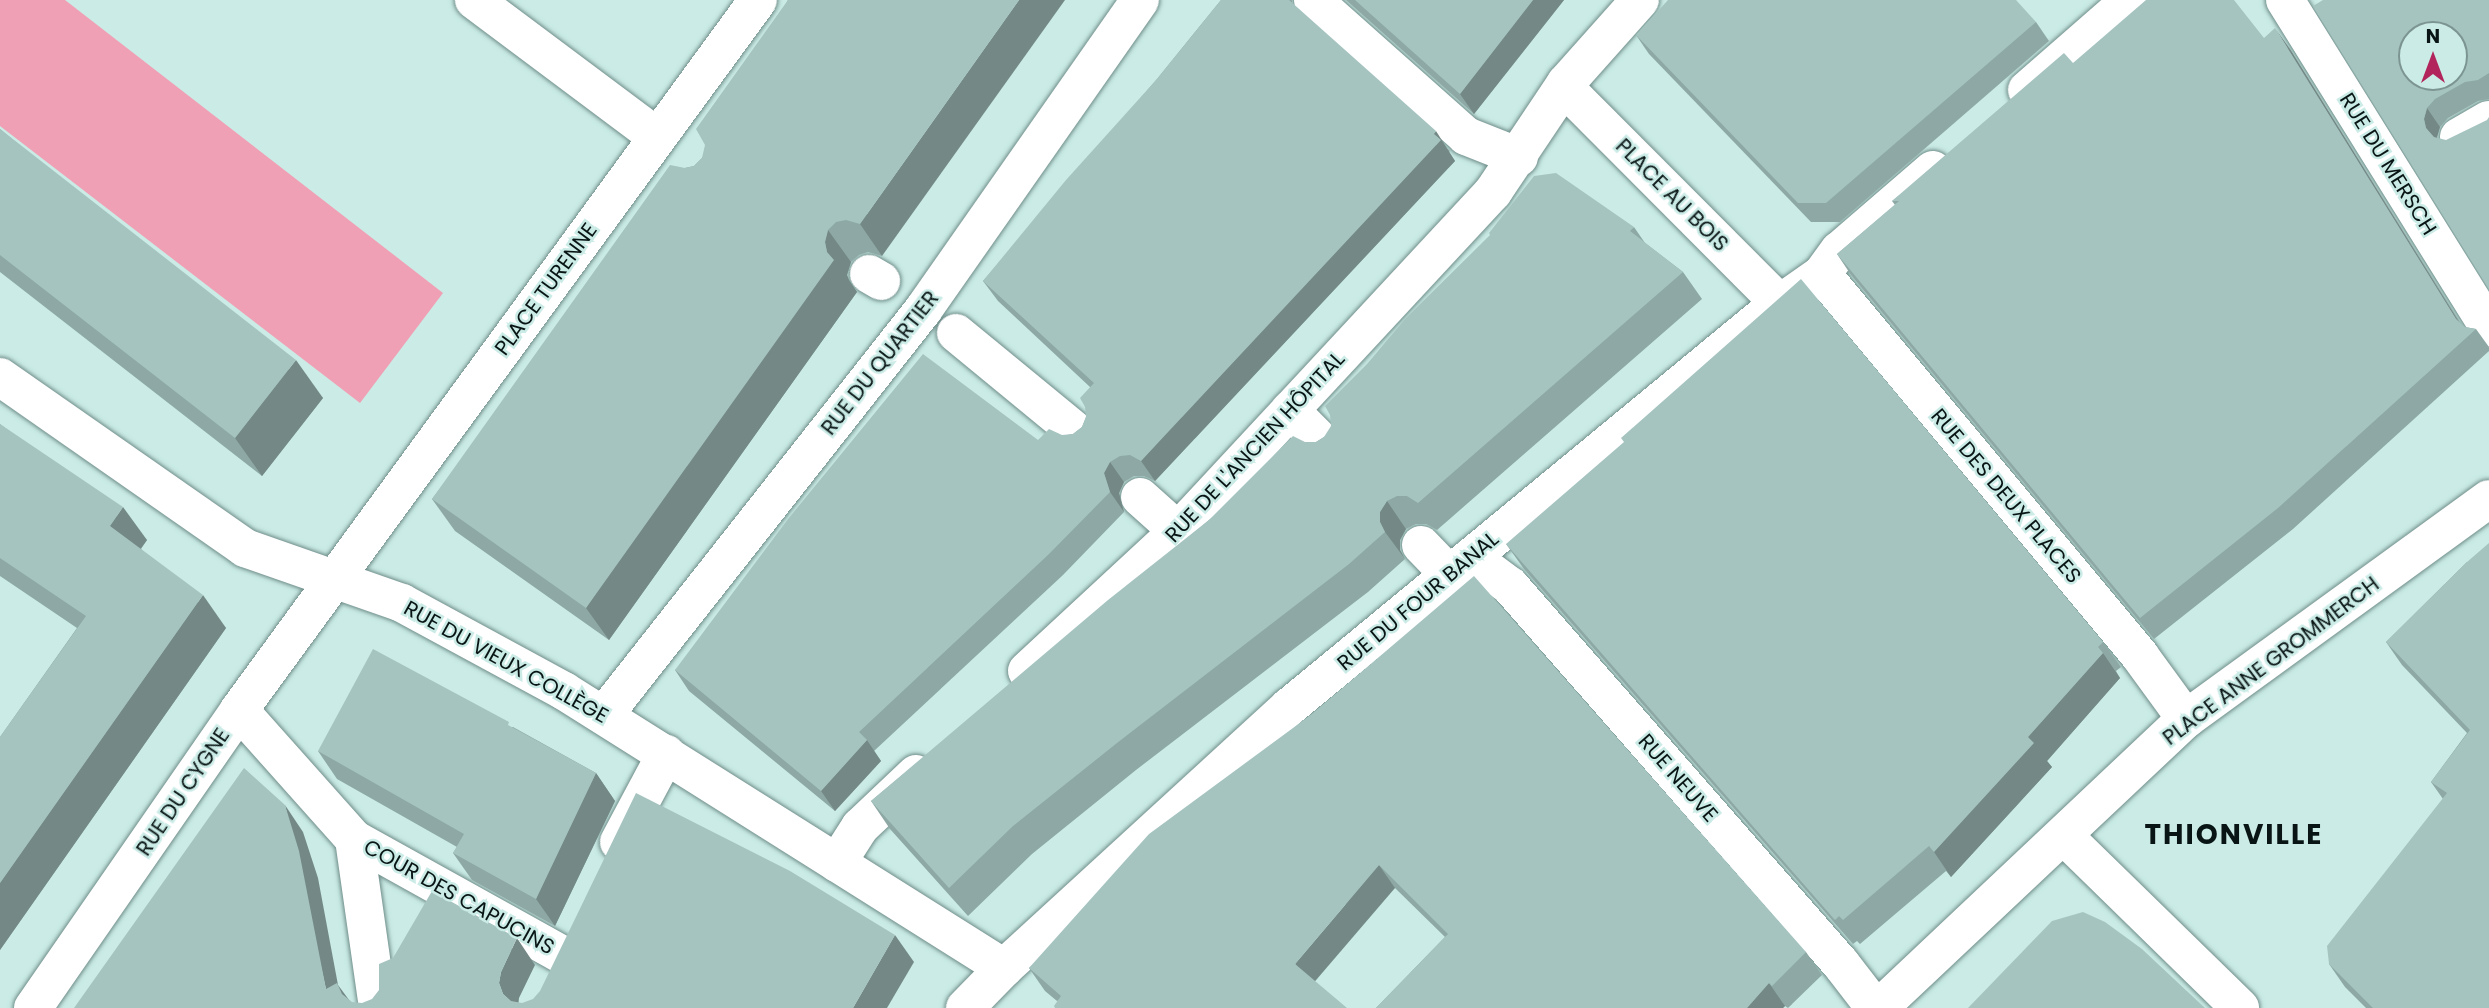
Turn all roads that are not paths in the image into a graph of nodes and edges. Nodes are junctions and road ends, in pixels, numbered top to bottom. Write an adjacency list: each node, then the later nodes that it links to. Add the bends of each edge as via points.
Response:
1 (474, 0): 10 (street)
2 (758, 0): 10 (street, PLACE TURENNE)
3 (1140, 0): 29 (street, RUE DU QUARTIER, via 923,310)
4 (1313, 0): 12 (street, via 1466,136)
5 (1640, 0): 8 (street, RUE DE L'ANCIEN HÔPITAL)
6 (2130, 0): 9 (street)
7 (2285, 0): 15 (street, RUE DU MERSCH, via 2412,177)
8 (1564, 87): 12 (street, RUE DE L'ANCIEN HÔPITAL); 14 (street, PLACE AU BOIS)
9 (2003, 110)
10 (657, 137): 26 (street, PLACE TURENNE)
11 (1962, 145): 13 (street, RUE DU FOUR BANAL, via 1839,251)
12 (1519, 157): 18 (street, RUE DE L'ANCIEN HÔPITAL, via 1493,192)
13 (1822, 274): 14 (street, RUE DU FOUR BANAL); 30 (street, RUE DES DEUX PLACES, via 2140,656)
14 (1779, 303): 25 (street, RUE DU FOUR BANAL)
15 (2489, 328)
16 (956, 333): 19 (street)
17 (0, 377): 26 (street, RUE DU VIEUX COLLÈGE, via 245,548)
18 (1290, 410): 20 (street); 23 (street, RUE DE L'ANCIEN HÔPITAL)
19 (1079, 434)
20 (1329, 449)
21 (1140, 497): 23 (street)
22 (2489, 499): 30 (street, PLACE ANNE GROMMERCH)
23 (1178, 531): 27 (street, RUE DE L'ANCIEN HÔPITAL)
24 (1421, 545): 25 (street, RUE NEUVE)
25 (1461, 566): 38 (street, RUE DU FOUR BANAL, via 1289,707); 42 (street, RUE NEUVE, via 1510,586)
26 (335, 579): 28 (street, RUE DU CYGNE); 29 (street, RUE DU VIEUX COLLÈGE, via 402,603)
27 (999, 697)
28 (239, 710): 34 (street, COUR DES CAPUCINS); 39 (street, RUE DU CYGNE)
29 (604, 715): 32 (street, RUE DU VIEUX COLLÈGE)
30 (2186, 719): 33 (street, PLACE ANNE GROMMERCH)
31 (939, 753): 35 (street, via 859,827)
32 (666, 754): 35 (street, RUE DU VIEUX COLLÈGE); 36 (street)
33 (2064, 836): 42 (street, PLACE ANNE GROMMERCH); 43 (street)
34 (354, 839): 37 (street, COUR DES CAPUCINS, via 557,971); 40 (street, COUR DES CAPUCINS)
35 (836, 863): 38 (street, RUE DU VIEUX COLLÈGE)
36 (606, 871)
37 (582, 919)
38 (1016, 957): 41 (street, RUE DU FOUR BANAL)
39 (33, 1008)
40 (379, 1008)
41 (965, 1008)
42 (1877, 1008)
43 (2240, 1008)

